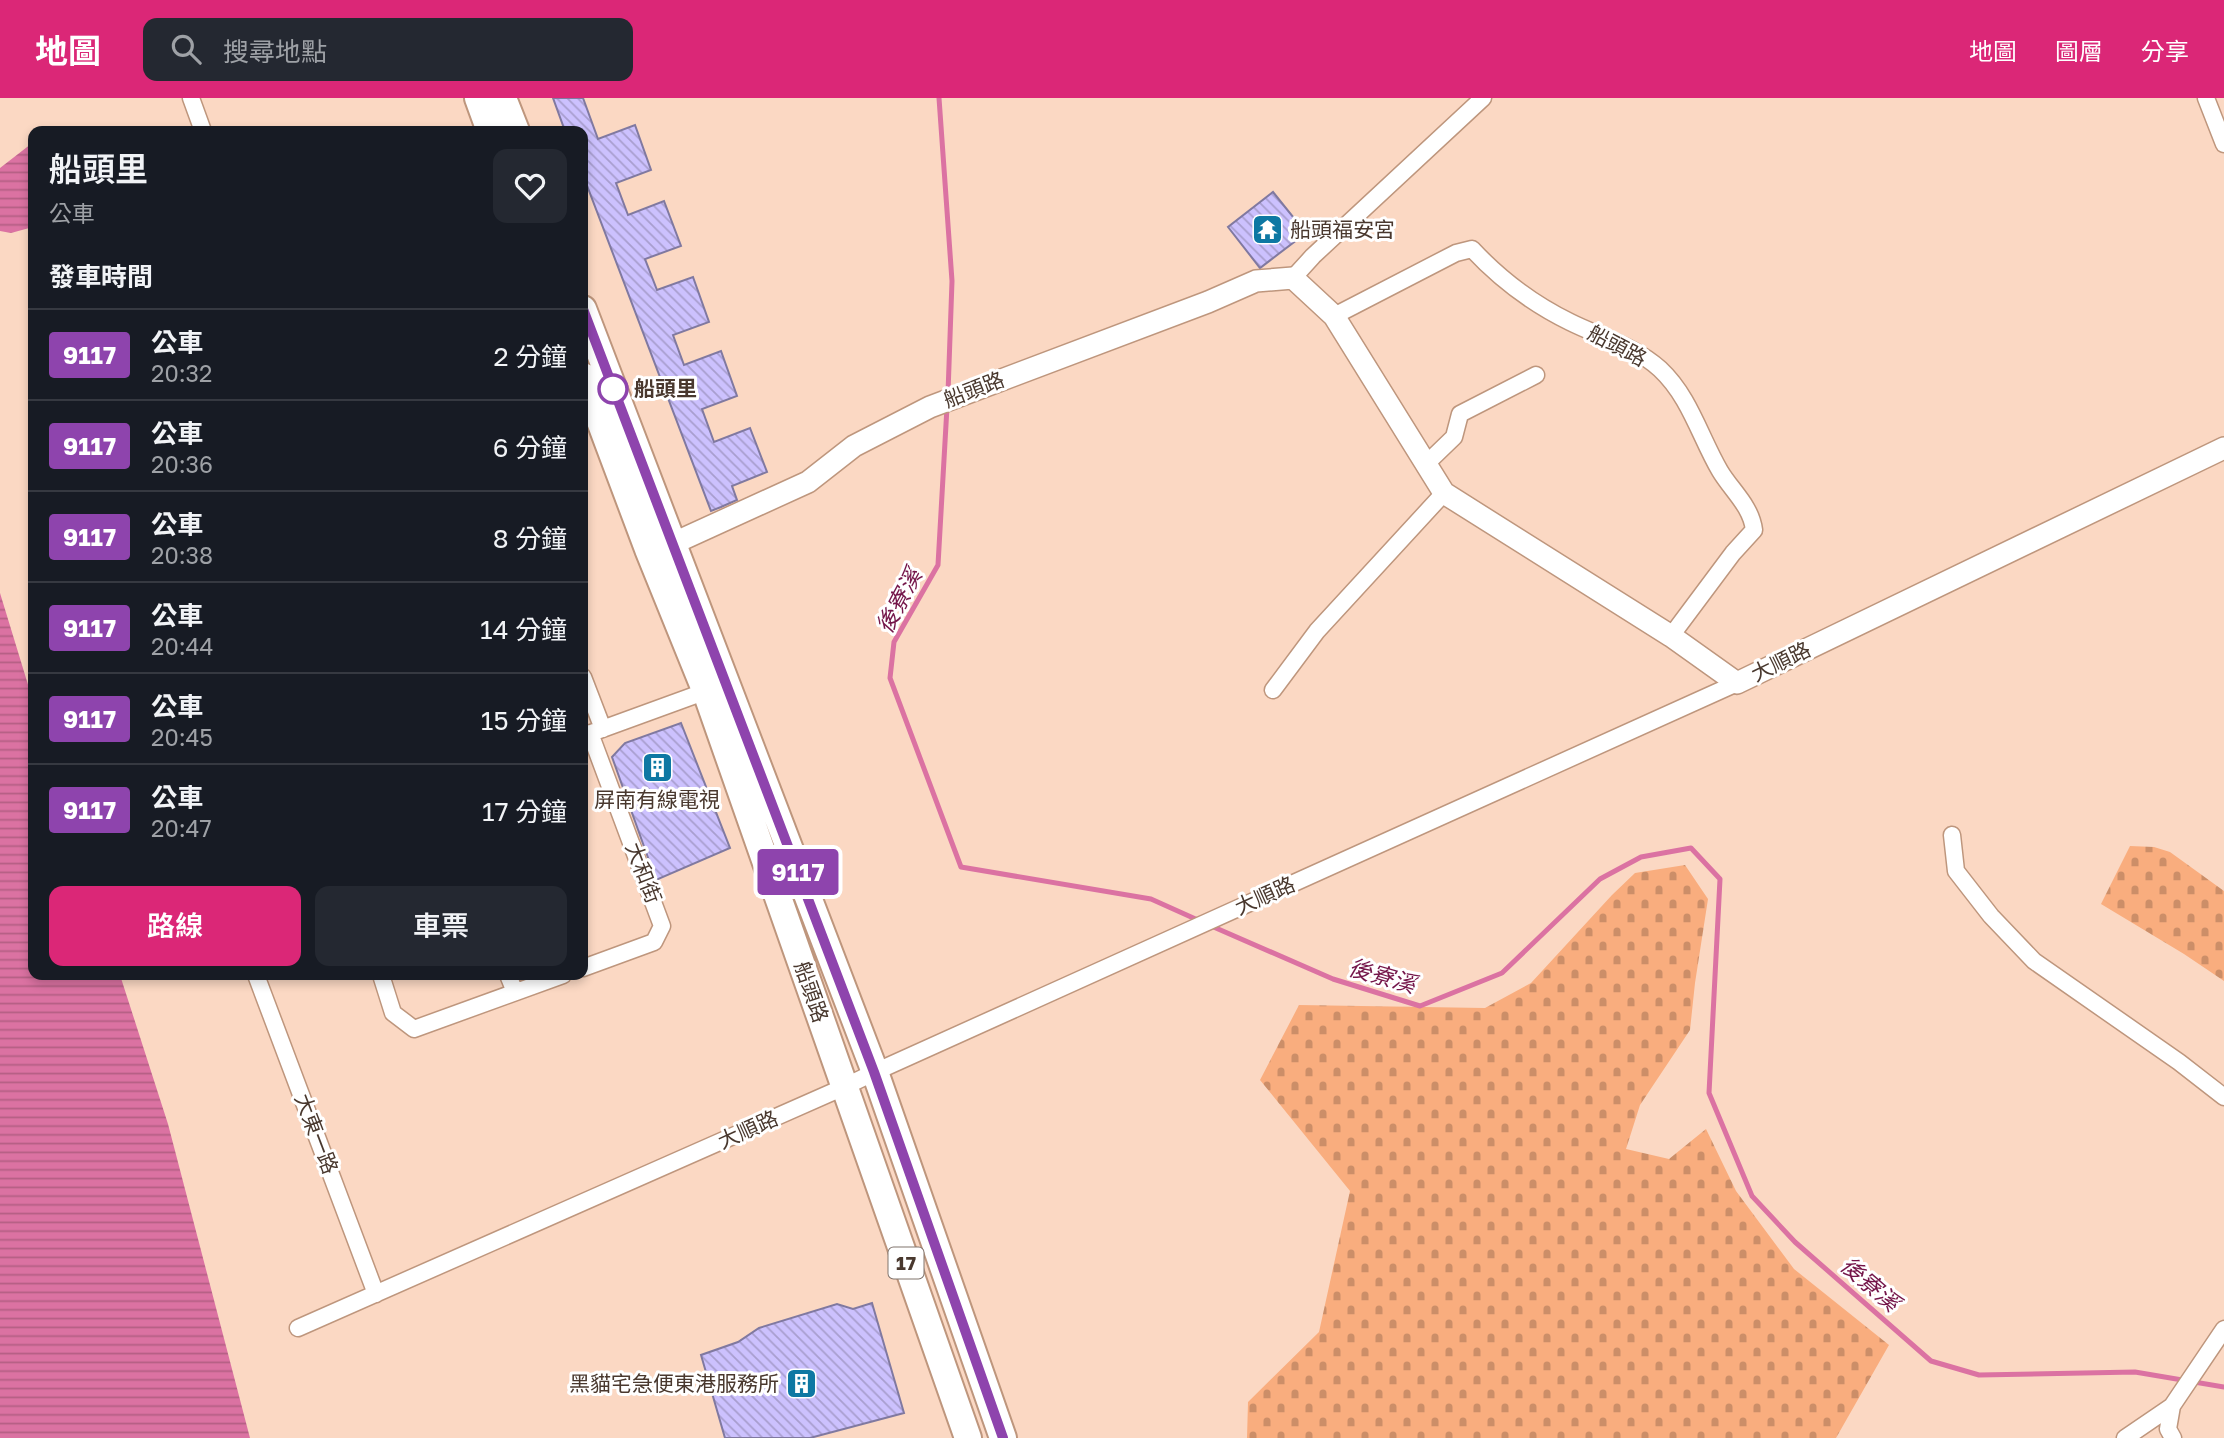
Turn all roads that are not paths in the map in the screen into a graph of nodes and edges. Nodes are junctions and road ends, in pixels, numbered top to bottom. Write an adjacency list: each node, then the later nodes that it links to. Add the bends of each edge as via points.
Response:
1 (191, 98): 6 (street)
2 (478, 98): 7 (main road)
3 (503, 98): 8 (main road)
4 (1483, 98): 10 (street)
5 (2206, 98): 9 (street)
6 (201, 126)
7 (488, 126)
8 (514, 126)
9 (2224, 144)
10 (1293, 278): 11 (street); 18 (street, 船頭路, via 1256,281 930,407 854,446 808,482)
11 (1334, 316): 16 (street); 19 (street, 船頭路, via 1472,248 1491,270 1531,300 1633,350 1660,370 1685,400 1720,470 1752,516 1754,530)
12 (588, 324): 18 (main road, 船頭路 / 17)
13 (1536, 375): 16 (street, via 1460,414 1454,437)
14 (588, 387): 18 (main road, 船頭路 / 17)
15 (2224, 448): 20 (street, 大順路)
16 (1425, 465): 17 (street)
17 (1444, 493): 19 (street); 22 (street, via 1317,631)
18 (660, 547): 21 (main road, 船頭路 / 17)
19 (1671, 636): 20 (street)
20 (1737, 683): 32 (street, 大順路)
21 (716, 688): 24 (street); 32 (main road, 船頭路 / 17); 33 (main road, 船頭路 / 17)
22 (1273, 690)
23 (588, 708): 24 (street)
24 (592, 733): 26 (street, 大和街, via 663,926 654,942)
25 (1952, 835): 34 (street, via 1956,871 2034,961)
26 (588, 966)
27 (258, 980): 35 (street, 大東一路)
28 (383, 980): 31 (street, via 393,1013 414,1029)
29 (510, 980): 31 (street)
30 (549, 980): 31 (street)
31 (515, 992)
32 (874, 1072): 33 (street, 大順路); 38 (main road, 船頭路 / 17)
33 (844, 1087): 35 (street, 大順路); 39 (main road, 船頭路 / 17)
34 (2224, 1097)
35 (376, 1294): 36 (street, 大順路)
36 (298, 1328)
37 (2224, 1329): 40 (street)
38 (981, 1373): 39 (main road); 42 (main road, 船頭路 / 17)
39 (948, 1384): 41 (main road, 船頭路 / 17)
40 (2172, 1406): 43 (street); 44 (street, via 2168,1429)
41 (968, 1438)
42 (1003, 1438)
43 (2125, 1438)
44 (2173, 1438)

